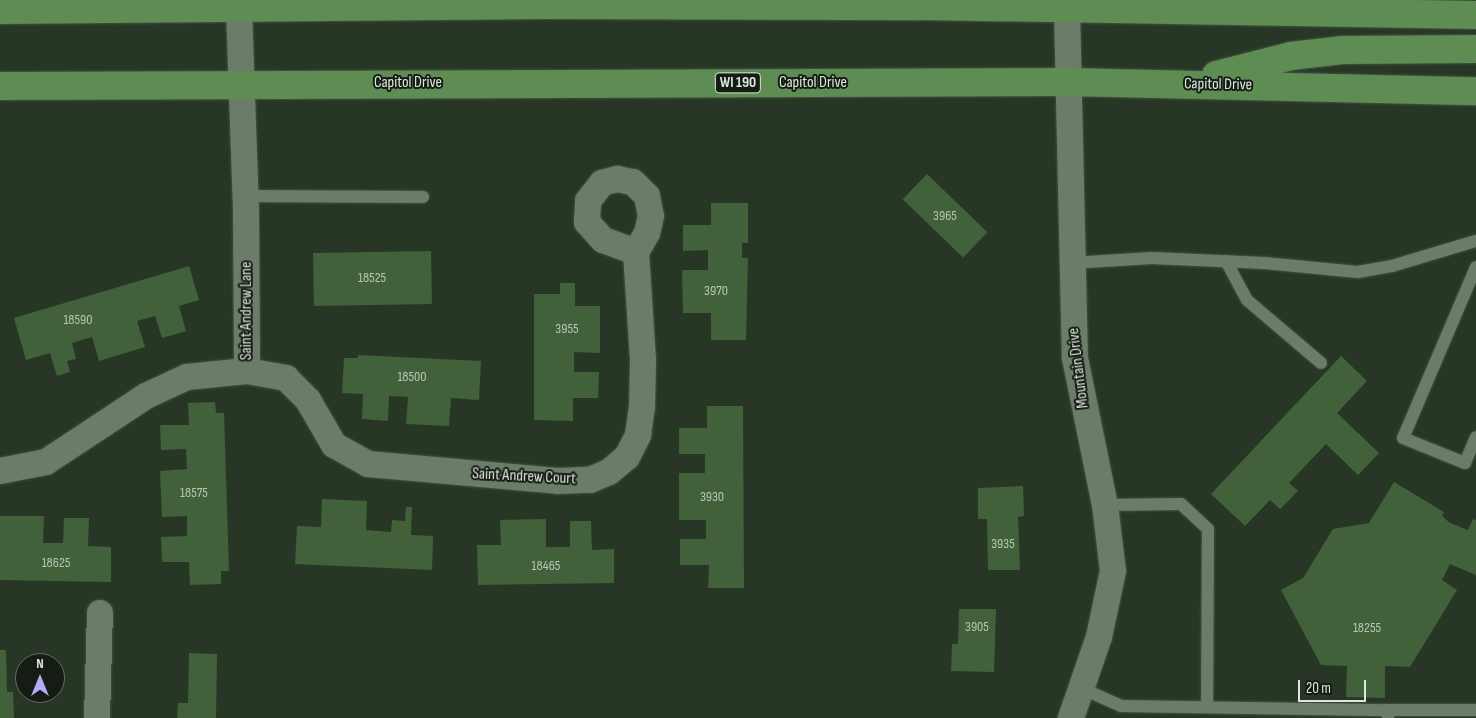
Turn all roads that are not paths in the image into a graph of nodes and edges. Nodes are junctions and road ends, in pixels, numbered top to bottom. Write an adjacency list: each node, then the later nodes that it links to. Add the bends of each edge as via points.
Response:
1 (732, 3): 2 (main road); 3 (main road)
2 (1067, 4): 5 (main road); 7 (street, Mountain Drive)
3 (238, 5): 4 (main road); 8 (street, Saint Andrew Lane)
4 (0, 10)
5 (1476, 15)
6 (1476, 49): 9 (main road, via 1343,50 1291,56)
7 (1067, 82): 8 (main road, Capitol Drive / WI 190); 9 (main road, Capitol Drive / WI 190); 17 (street, Mountain Drive)
8 (240, 83): 10 (main road, Capitol Drive / WI 190); 12 (street, Saint Andrew Lane)
9 (1179, 84): 11 (main road, Capitol Drive / WI 190)
10 (0, 86)
11 (1476, 91)
12 (246, 196): 13 (lane); 20 (street, Saint Andrew Lane)
13 (423, 197)
14 (1476, 241): 16 (lane, via 1392,266 1358,272)
15 (636, 252): 20 (street, Saint Andrew Court, via 643,360 638,435 627,457 608,472 590,480 557,482 368,464 334,445 308,400 286,378)
16 (1226, 261): 17 (lane, via 1152,258); 19 (lane, via 1247,300)
17 (1071, 263): 23 (street, Mountain Drive, via 1075,358)
18 (1476, 267): 21 (lane, via 1403,438 1465,463)
19 (1321, 363)
20 (247, 371): 22 (street, Saint Andrew Lane, via 187,377 146,396 46,462)
21 (1476, 437)
22 (0, 471)
23 (1105, 505): 25 (street, Mountain Drive, via 1113,571 1102,629); 26 (lane, via 1181,504 1208,528)
24 (100, 613): 29 (street)
25 (1082, 688): 26 (lane, via 1121,706); 30 (street, Mountain Drive)
26 (1207, 707): 28 (lane)
27 (1476, 710): 28 (lane)
28 (1388, 714)
29 (97, 718)
30 (1071, 718)

